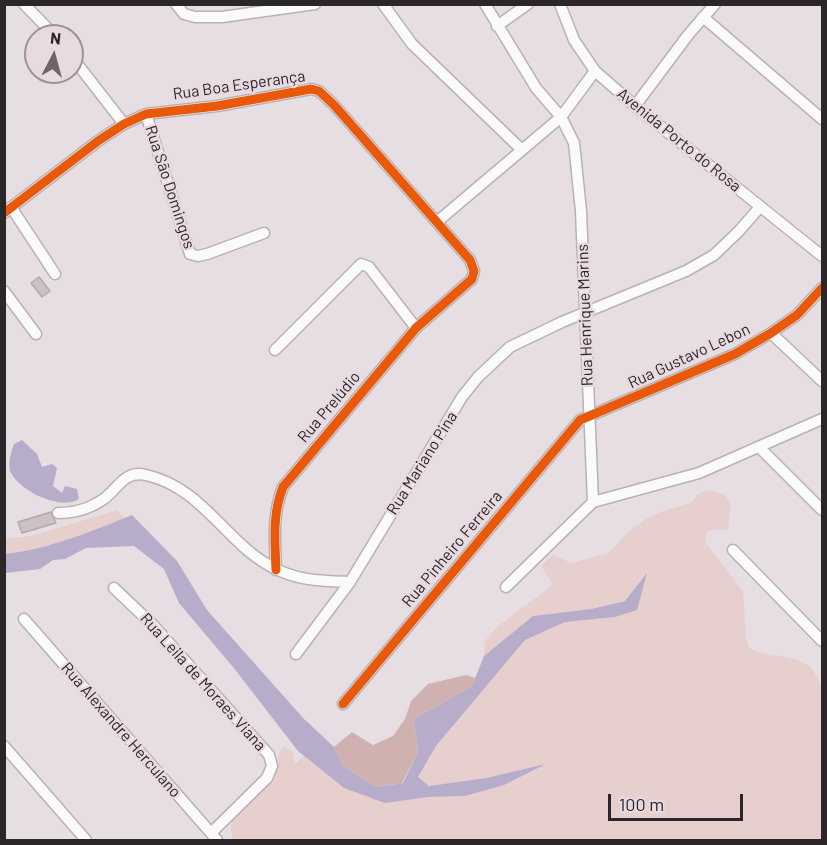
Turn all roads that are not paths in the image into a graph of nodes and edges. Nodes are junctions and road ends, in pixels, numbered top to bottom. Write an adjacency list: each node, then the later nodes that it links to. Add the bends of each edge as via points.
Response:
1 (24, 4): 11 (street)
2 (176, 4): 9 (street, via 184,14 195,17 222,17)
3 (315, 4): 9 (street)
4 (383, 4): 20 (street, via 412,45)
5 (485, 4): 12 (street, Rua Henrique Marins)
6 (528, 4): 12 (street)
7 (560, 4): 13 (street, Avenida Porto do Rosa, via 574,40)
8 (716, 4): 10 (street)
9 (279, 7)
10 (703, 17): 15 (street); 18 (street)
11 (43, 24)
12 (497, 26): 17 (street, Rua Henrique Marins, via 536,88)
13 (595, 71): 15 (street, Avenida Porto do Rosa); 17 (street)
14 (84, 72): 19 (street)
15 (635, 106): 21 (street, Avenida Porto do Rosa)
16 (146, 114): 19 (street, Rua Boa Esperança); 23 (street, Rua Boa Esperança, via 315,90 334,105); 24 (street, Rua São Domingos, via 190,254 207,254)
17 (561, 117): 20 (street); 30 (street, Rua Henrique Marins, via 574,143 577,163)
18 (822, 119)
19 (124, 124): 22 (street, Rua Boa Esperança)
20 (522, 150): 23 (street)
21 (760, 207): 25 (street, Avenida Porto do Rosa); 30 (street, Rua Mariano Pina, via 714,255)
22 (8, 210): 26 (street)
23 (438, 221): 28 (street, Rua Boa Esperança, via 473,267 472,279)
24 (264, 233)
25 (822, 256)
26 (55, 274)
27 (822, 288): 32 (street, Rua Gustavo Lebon, via 797,315)
28 (461, 290): 31 (street, Rua Prelúdio)
29 (4, 291): 33 (street)
30 (585, 314): 36 (street, Rua Henrique Marins); 44 (street, Rua Mariano Pina, via 510,347 478,377)
31 (416, 328): 34 (street, via 369,267 362,264); 43 (street, Rua Prelúdio, via 283,487 274,520)
32 (771, 333): 35 (street); 36 (street, Rua Gustavo Lebon, via 735,354)
33 (36, 334)
34 (275, 350)
35 (822, 381)
36 (588, 416): 39 (street, Rua Henrique Marins); 50 (street, Rua Pinheiro Ferreira, via 572,428)
37 (822, 419): 38 (street)
38 (759, 447): 39 (street, via 699,473); 40 (street)
39 (593, 502): 45 (street)
40 (822, 510)
41 (58, 513): 43 (street, via 91,507 126,477 146,475 186,492 261,561)
42 (733, 550): 48 (street)
43 (276, 570): 44 (street, via 303,579)
44 (350, 582): 49 (street, Rua Mariano Pina)
45 (506, 587)
46 (114, 588): 52 (street, Rua Leila de Moraes Viana, via 143,614 269,755 272,766 267,778)
47 (24, 619): 52 (street, Rua Alexandre Herculano)
48 (822, 641)
49 (296, 654)
50 (343, 704)
51 (4, 746): 53 (street)
52 (214, 837)
53 (86, 840)

